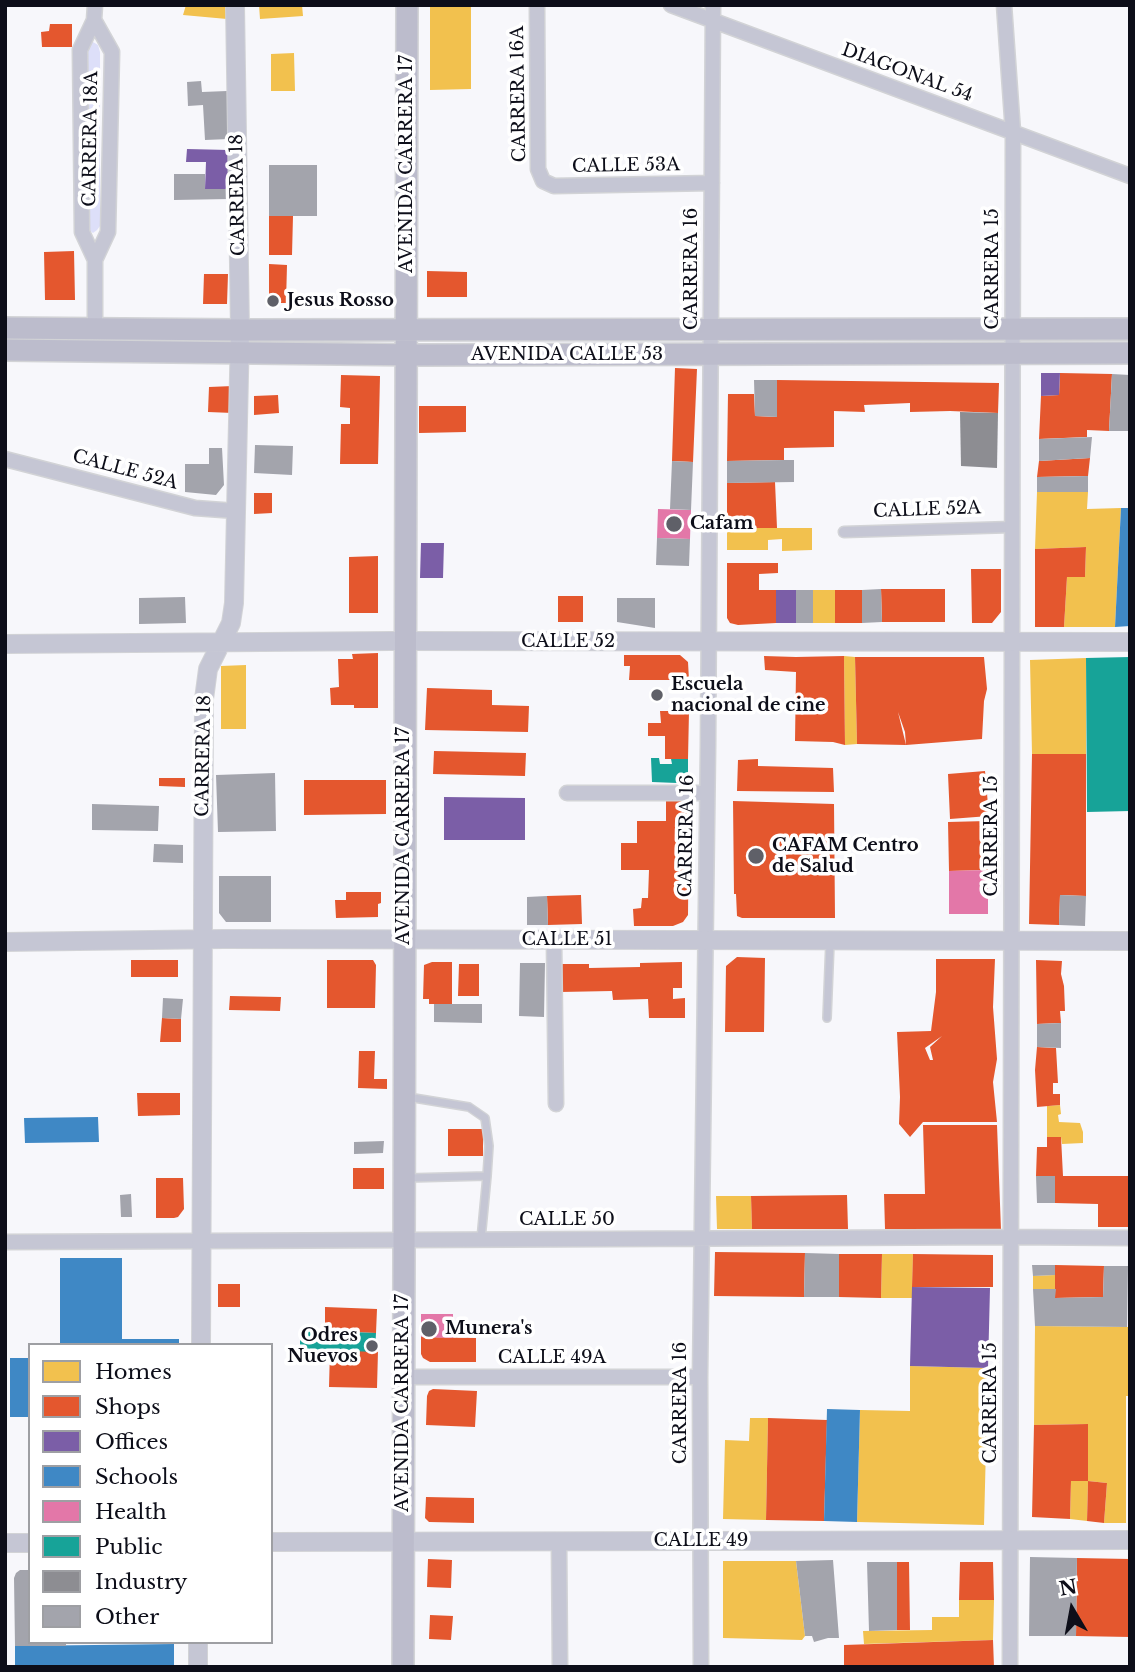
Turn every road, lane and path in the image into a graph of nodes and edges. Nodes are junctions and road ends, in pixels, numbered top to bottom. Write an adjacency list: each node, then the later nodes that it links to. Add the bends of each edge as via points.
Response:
1 (235, 5): 17 (street, CARRERA 18)
2 (407, 5): 18 (main road, AVENIDA CARRERA 17)
3 (537, 5): 11 (street, CARRERA 16A, via 538,169)
4 (671, 5): 8 (street, DIAGONAL 54)
5 (713, 5): 8 (street, CARRERA 16)
6 (1004, 5): 9 (street, CARRERA 15)
7 (94, 13): 13 (street, CARRERA 18A, via 80,50 82,233); 13 (street, CARRERA 18A, via 112,52 108,232)
8 (713, 21): 9 (street, DIAGONAL 54); 12 (street, CARRERA 16)
9 (1013, 132): 10 (street, DIAGONAL 54); 20 (street, CARRERA 15)
10 (1130, 176)
11 (543, 181): 12 (street, CALLE 53A, via 554,186)
12 (712, 183): 19 (street, CARRERA 16)
13 (95, 260): 15 (street, CARRERA 18A)
14 (5, 328): 15 (main road, AVENIDA CALLE 53)
15 (94, 329): 17 (main road, AVENIDA CALLE 53)
16 (1130, 329): 20 (main road, AVENIDA CALLE 53)
17 (240, 330): 18 (main road, AVENIDA CALLE 53); 22 (street, CARRERA 18)
18 (406, 330): 19 (main road, AVENIDA CALLE 53); 26 (main road, AVENIDA CARRERA 17)
19 (711, 330): 20 (main road, AVENIDA CALLE 53); 25 (street, CARRERA 16)
20 (1012, 330): 23 (street, CARRERA 15)
21 (5, 351): 22 (main road, AVENIDA CALLE 53)
22 (240, 353): 26 (main road, AVENIDA CALLE 53); 28 (street, CARRERA 18)
23 (1012, 353): 24 (main road, AVENIDA CALLE 53); 25 (main road, AVENIDA CALLE 53); 29 (street, CARRERA 15)
24 (1130, 353)
25 (711, 354): 26 (main road, AVENIDA CALLE 53); 32 (street, CARRERA 16)
26 (406, 355): 31 (main road, AVENIDA CARRERA 17)
27 (5, 459): 28 (street, CALLE 52A, via 195,508)
28 (236, 511): 36 (street, CARRERA 18, via 234,603 231,623)
29 (1012, 527): 30 (street, CALLE 52A); 33 (street, CARRERA 15)
30 (844, 532)
31 (404, 642): 32 (street, CALLE 52); 36 (street, CALLE 52); 41 (main road, AVENIDA CARRERA 17)
32 (708, 642): 33 (street, CALLE 52); 39 (street, CARRERA 16)
33 (1012, 642): 34 (street, CALLE 52); 45 (street, CARRERA 15)
34 (1130, 642)
35 (5, 643): 36 (street, CALLE 52); 37 (street)
36 (220, 643): 40 (street, CARRERA 18, via 208,669 204,699)
37 (5, 659)
38 (567, 793): 39 (street)
39 (707, 793): 43 (street, CARRERA 16)
40 (202, 939): 41 (street, CALLE 51); 47 (street, CALLE 51); 57 (street, CARRERA 18)
41 (404, 940): 42 (street, CALLE 51); 49 (main road, AVENIDA CARRERA 17)
42 (554, 940): 43 (street, CALLE 51); 50 (street)
43 (705, 940): 44 (street, CALLE 51); 54 (street, CARRERA 16)
44 (830, 940): 45 (street, CALLE 51); 48 (lane)
45 (1012, 941): 46 (street, CALLE 51); 53 (street, CARRERA 15)
46 (1130, 941)
47 (5, 942)
48 (827, 1018)
49 (404, 1096): 51 (lane, via 469,1107 485,1118); 52 (main road, AVENIDA CARRERA 17)
50 (556, 1104)
51 (487, 1176): 52 (lane); 56 (lane)
52 (403, 1178): 58 (main road, AVENIDA CARRERA 17)
53 (1011, 1237): 54 (street, CALLE 50); 55 (street, CALLE 50); 64 (street, CARRERA 15)
54 (702, 1238): 56 (street, CALLE 50); 62 (street, CARRERA 16)
55 (1130, 1238)
56 (481, 1239): 58 (street, CALLE 50)
57 (201, 1240): 58 (street, CALLE 50); 59 (street, CALLE 50); 60 (street, CARRERA 18)
58 (403, 1240): 61 (main road, AVENIDA CARRERA 17)
59 (5, 1241)
60 (201, 1343)
61 (403, 1377): 62 (street, CALLE 49A); 68 (main road, AVENIDA CARRERA 17)
62 (700, 1377): 66 (street, CARRERA 16)
63 (1130, 1539): 64 (street, CALLE 49)
64 (1010, 1540): 66 (street, CALLE 49); 76 (street, CARRERA 15)
65 (559, 1541): 66 (street, CALLE 49); 68 (street, CALLE 49); 74 (street)
66 (700, 1541): 75 (street, CARRERA 16)
67 (273, 1542): 68 (street, CALLE 49)
68 (403, 1542): 73 (main road, AVENIDA CARRERA 17)
69 (5, 1543): 70 (street)
70 (28, 1543)
71 (198, 1644): 72 (street)
72 (198, 1667)
73 (402, 1667)
74 (560, 1667)
75 (701, 1667)
76 (1010, 1667)

